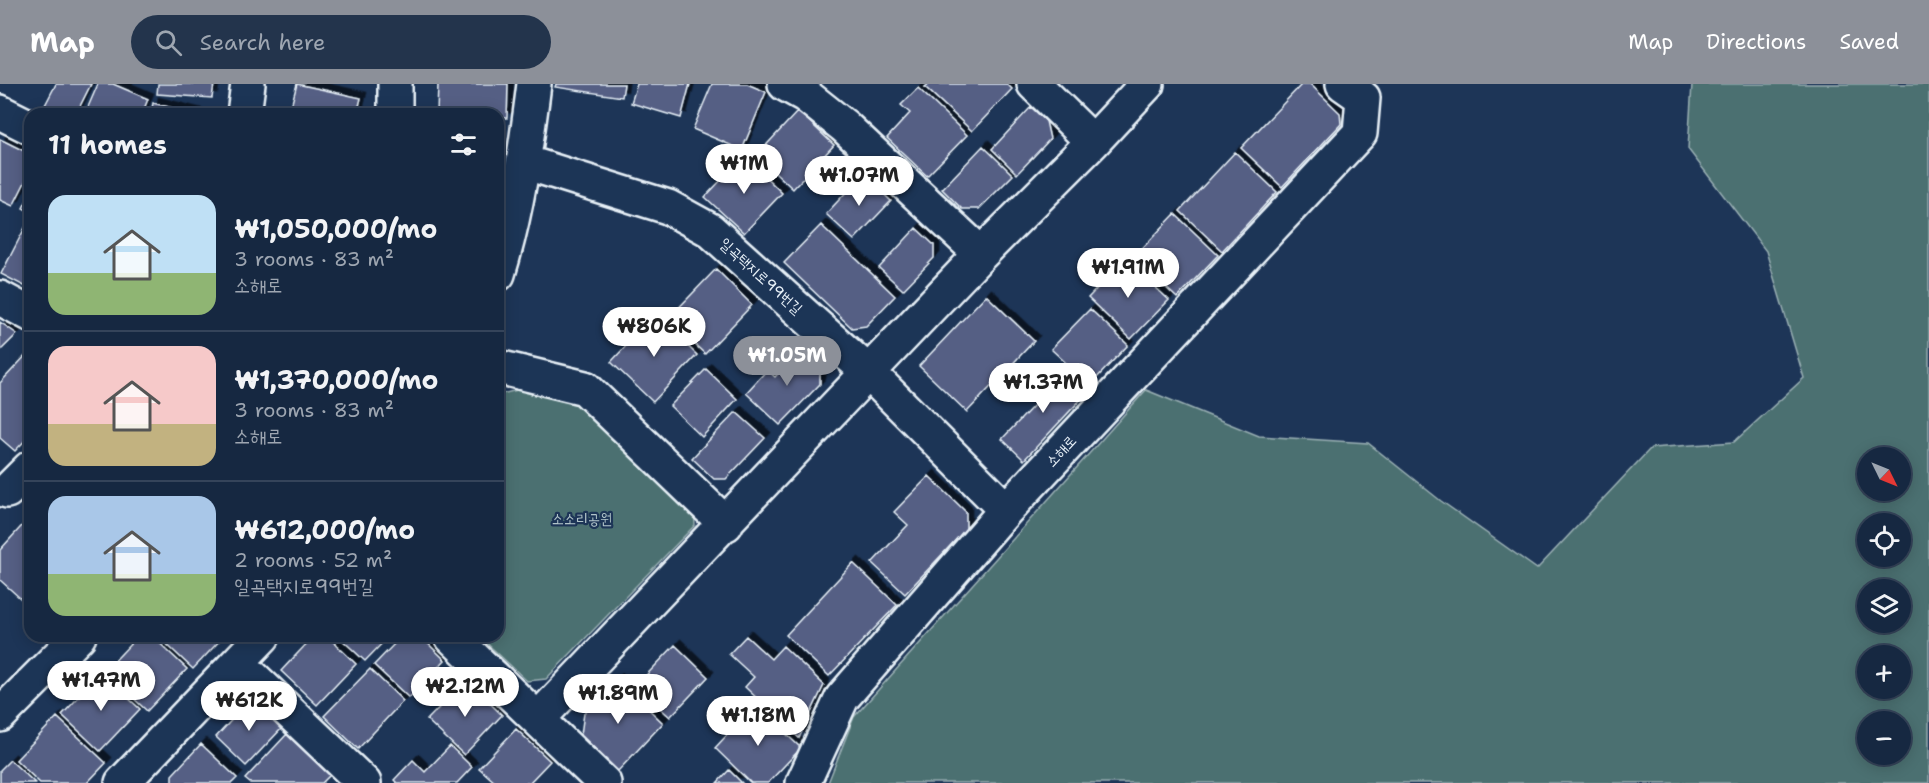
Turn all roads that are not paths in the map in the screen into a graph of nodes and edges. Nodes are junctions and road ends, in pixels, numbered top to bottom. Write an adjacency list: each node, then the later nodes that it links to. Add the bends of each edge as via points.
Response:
1 (248, 84): 8 (street)
2 (395, 84): 9 (street)
3 (534, 84): 13 (street)
4 (785, 84): 15 (street, via 844,126)
5 (1034, 84): 12 (street)
6 (1147, 84): 12 (street)
7 (1343, 84): 22 (street, 소해로, via 1363,98 1359,133)
8 (245, 108)
9 (395, 108)
10 (0, 112): 11 (street)
11 (24, 124)
12 (1093, 142): 15 (street)
13 (524, 162): 14 (street); 19 (street, 일곡택지로99번길, via 668,207 710,230)
14 (504, 254)
15 (981, 254): 19 (street)
16 (0, 298): 17 (street)
17 (24, 311)
18 (504, 368): 23 (street, via 585,388)
19 (868, 372): 22 (street, 일곡택지로99번길); 23 (street)
20 (24, 474): 21 (street)
21 (7, 491)
22 (1006, 510): 33 (street, 소해로, via 842,698)
23 (726, 524): 29 (street)
24 (73, 642): 28 (street)
25 (257, 642): 27 (street)
26 (458, 642): 29 (street)
27 (238, 663): 30 (street); 31 (street)
28 (0, 715)
29 (538, 719): 32 (street)
30 (122, 783)
31 (364, 783)
32 (604, 783)
33 (803, 783)

